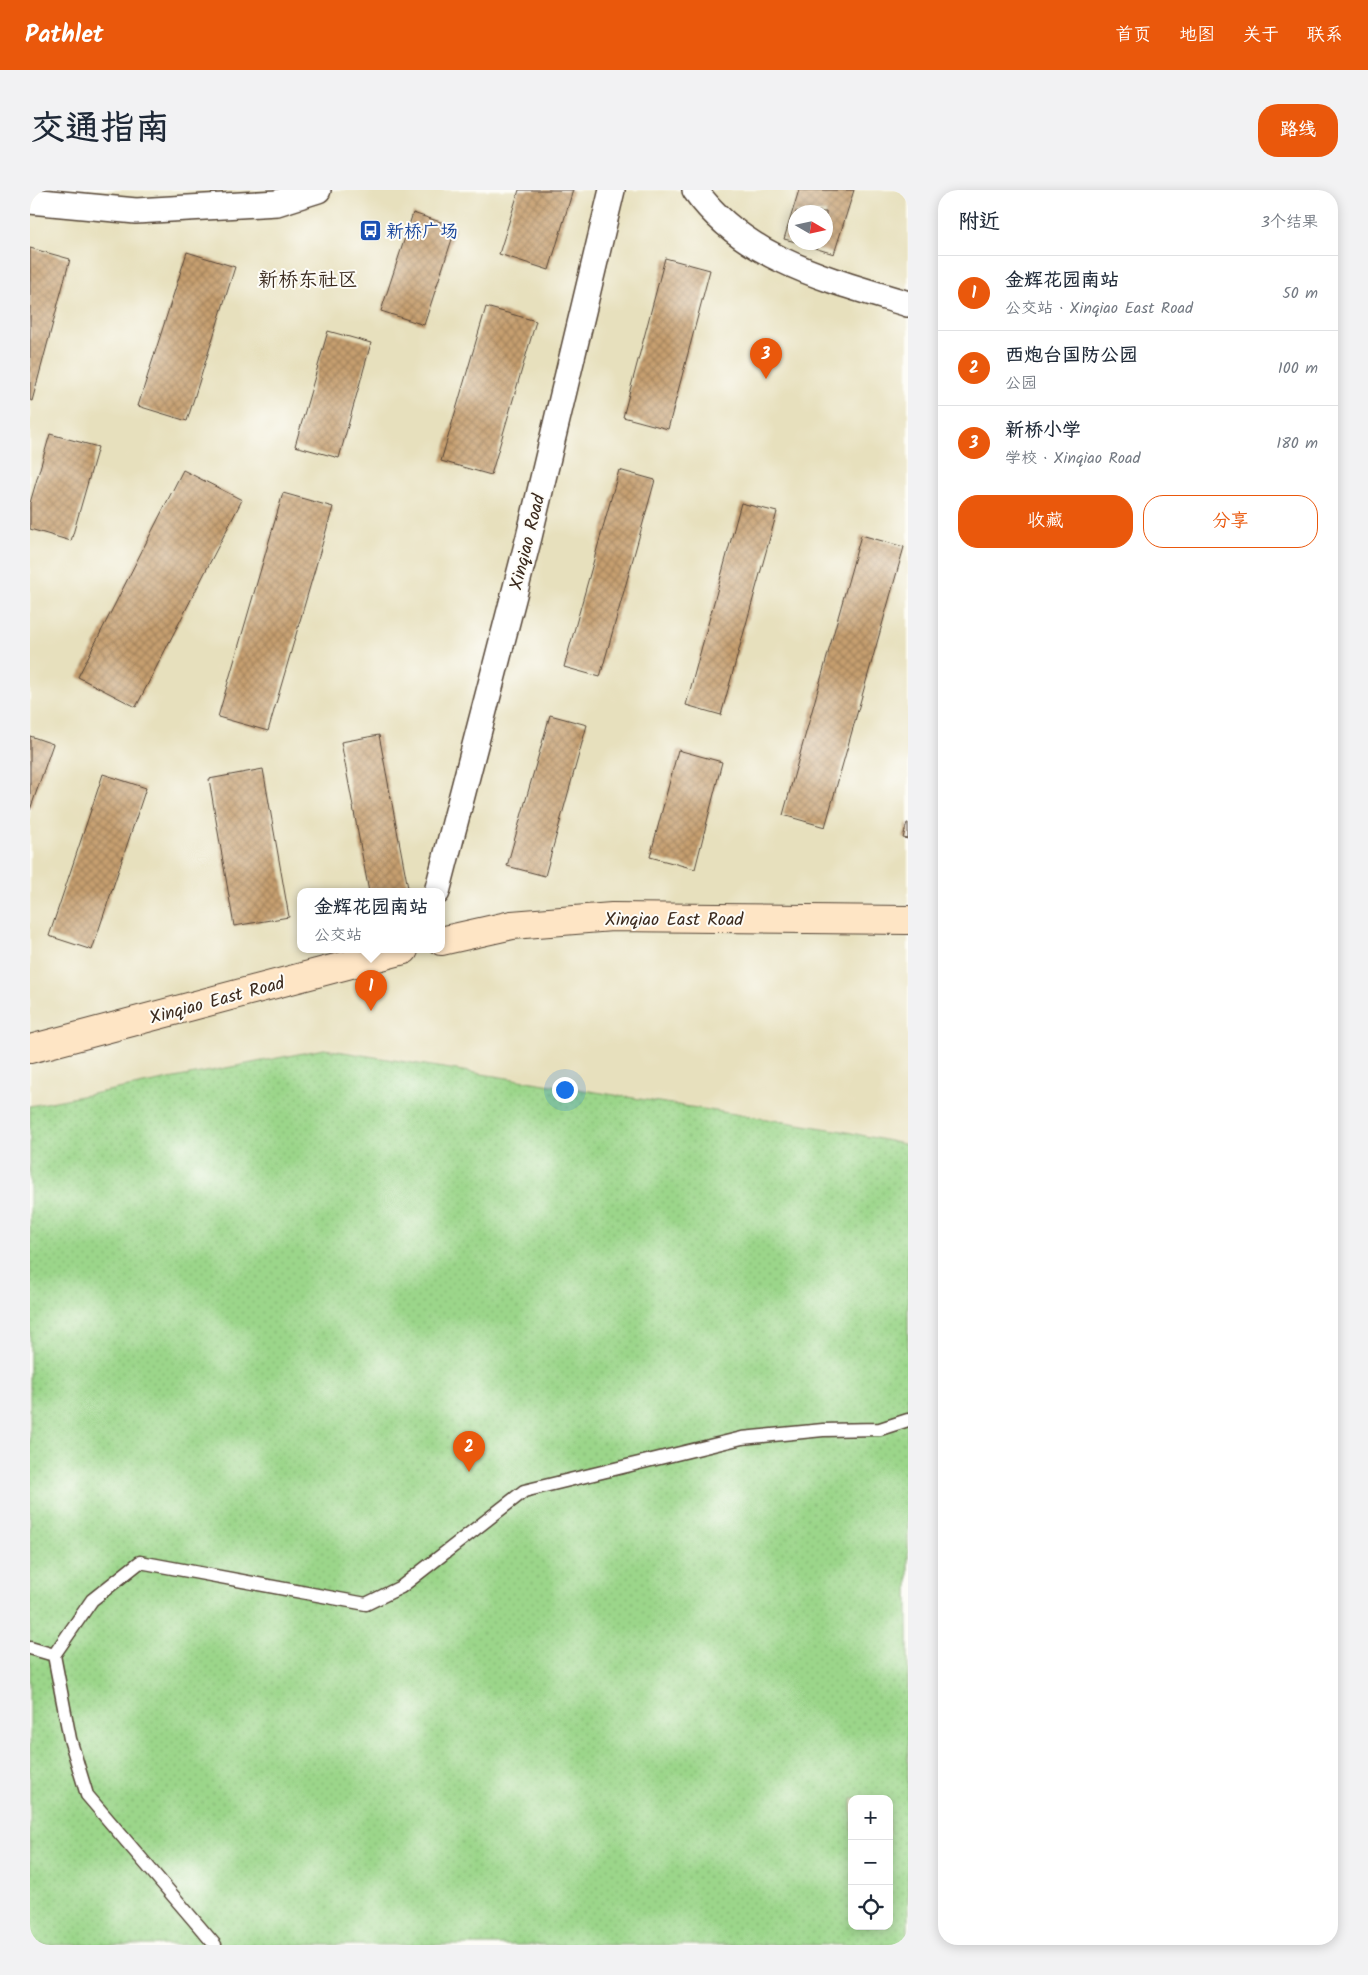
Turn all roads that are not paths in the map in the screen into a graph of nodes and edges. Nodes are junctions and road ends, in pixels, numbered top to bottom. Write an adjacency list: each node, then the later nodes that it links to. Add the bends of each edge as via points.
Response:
1 (318, 190): 4 (street, via 277,203 136,211)
2 (612, 190): 6 (street, Xinqiao Road, via 529,536)
3 (695, 190): 5 (street, via 722,222 803,271)
4 (30, 201)
5 (908, 304)
6 (438, 888)
7 (908, 920): 8 (street, Xinqiao East Road, via 612,917 512,925)
8 (445, 940)
9 (393, 953): 10 (street, Xinqiao East Road)
10 (30, 1049)
11 (908, 1420): 13 (lane, via 880,1429 823,1430 742,1438 524,1491 401,1587 366,1604 140,1562 92,1600)
12 (30, 1648): 13 (lane)
13 (54, 1655): 14 (lane, via 70,1739 86,1795)
14 (215, 1945)

